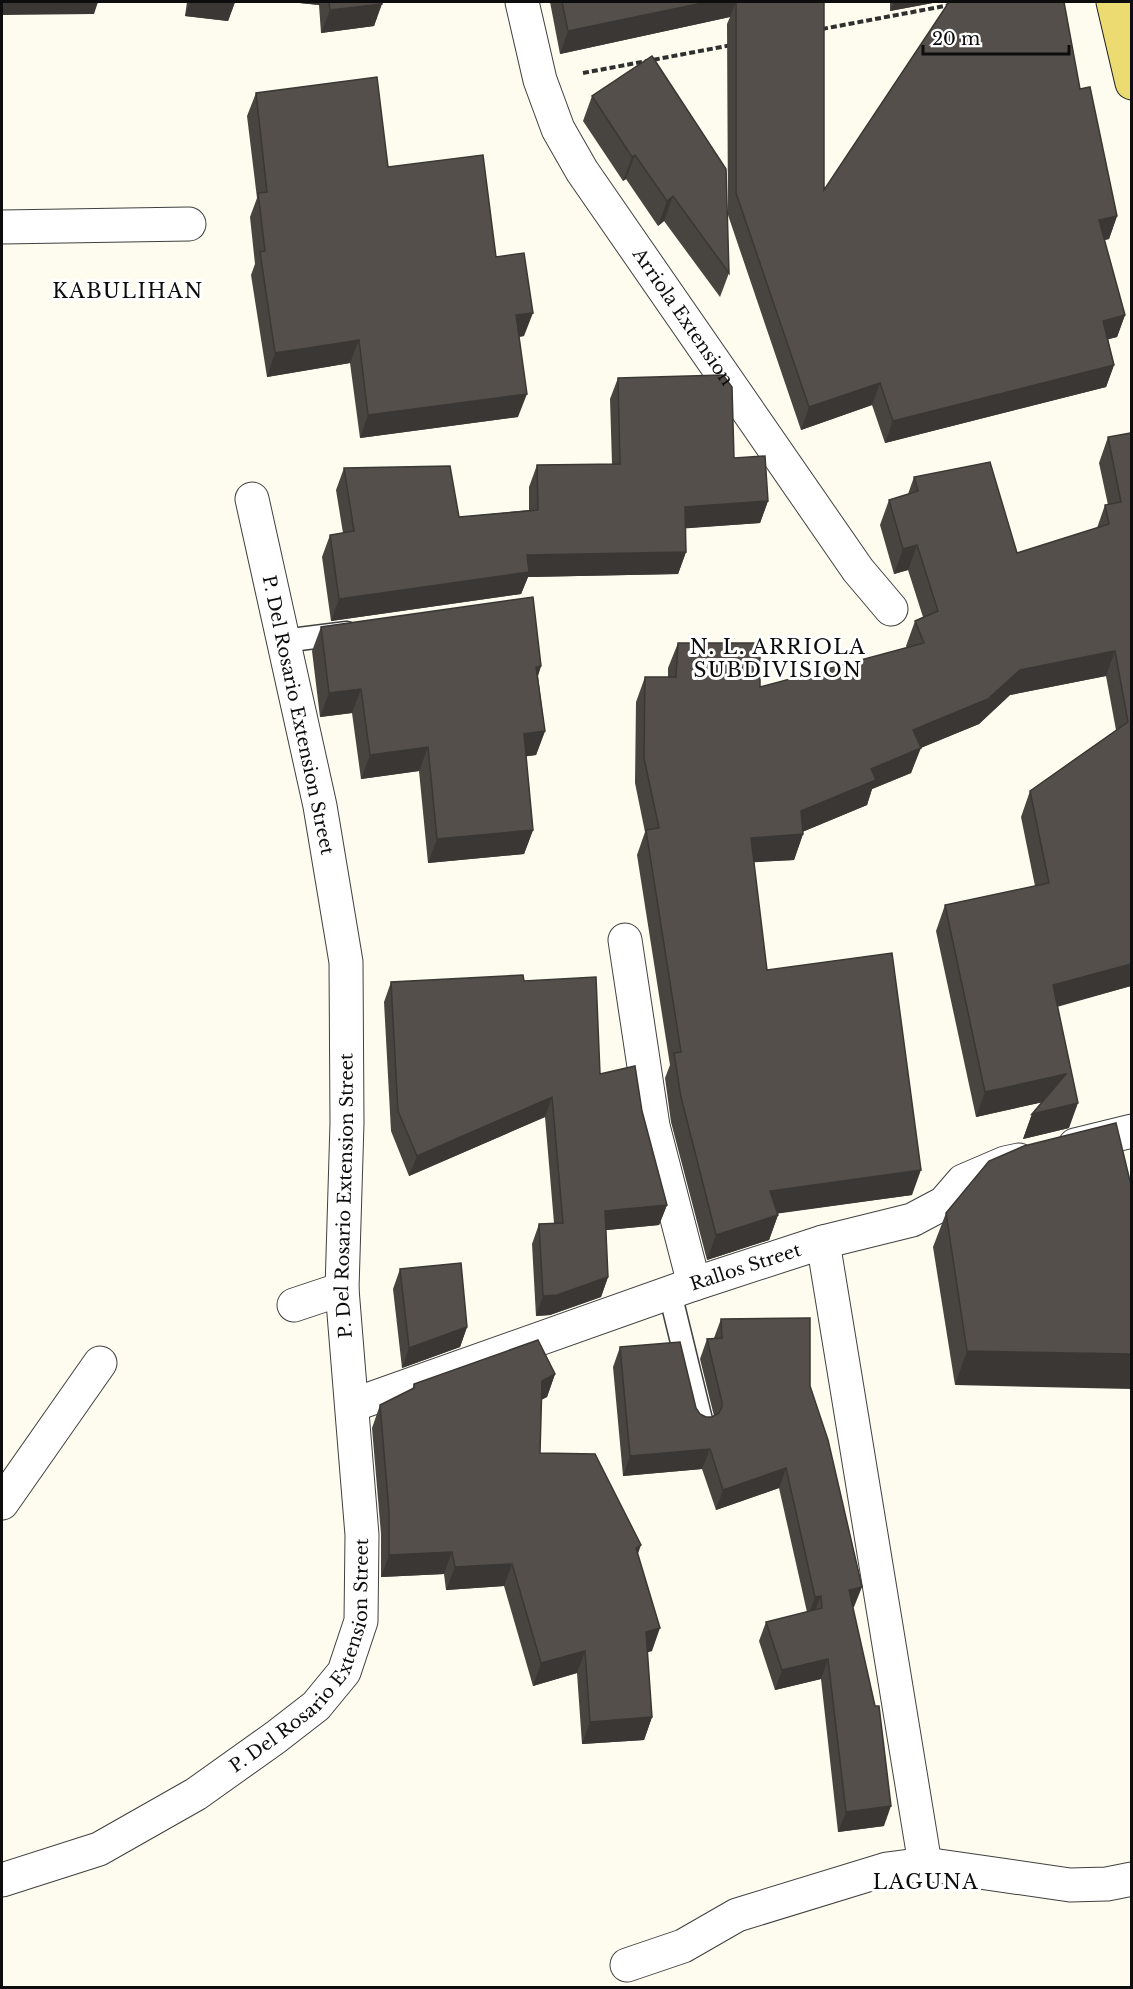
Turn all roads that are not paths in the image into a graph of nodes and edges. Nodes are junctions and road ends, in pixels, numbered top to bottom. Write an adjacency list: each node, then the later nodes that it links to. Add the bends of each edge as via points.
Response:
1 (522, 2): 7 (street, Arriola Extension, via 540,80 558,129 582,171 858,570)
2 (1113, 2): 3 (main road)
3 (1131, 83)
4 (189, 224): 5 (street)
5 (2, 227)
6 (252, 499): 9 (street, P. Del Rosario Extension Street)
7 (891, 609)
8 (364, 630): 9 (lane)
9 (283, 642): 13 (street, P. Del Rosario Extension Street, via 321,806 346,962)
10 (625, 940): 14 (street)
11 (1131, 1131): 12 (street, Rallos Street, via 1005,1163 963,1181 944,1203 912,1220)
12 (823, 1242): 14 (street, Rallos Street); 20 (street)
13 (342, 1289): 15 (street); 17 (street, P. Del Rosario Extension Street)
14 (682, 1289): 17 (street, Rallos Street); 18 (lane)
15 (294, 1305)
16 (100, 1363): 19 (street)
17 (353, 1405): 22 (street, P. Del Rosario Extension Street, via 362,1535 361,1621 344,1672 316,1706 196,1794 99,1849)
18 (702, 1424)
19 (2, 1503)
20 (924, 1864): 21 (street, via 1070,1884 1107,1884); 23 (street, via 887,1869 737,1915 682,1946)
21 (1131, 1879)
22 (2, 1880)
23 (627, 1965)

